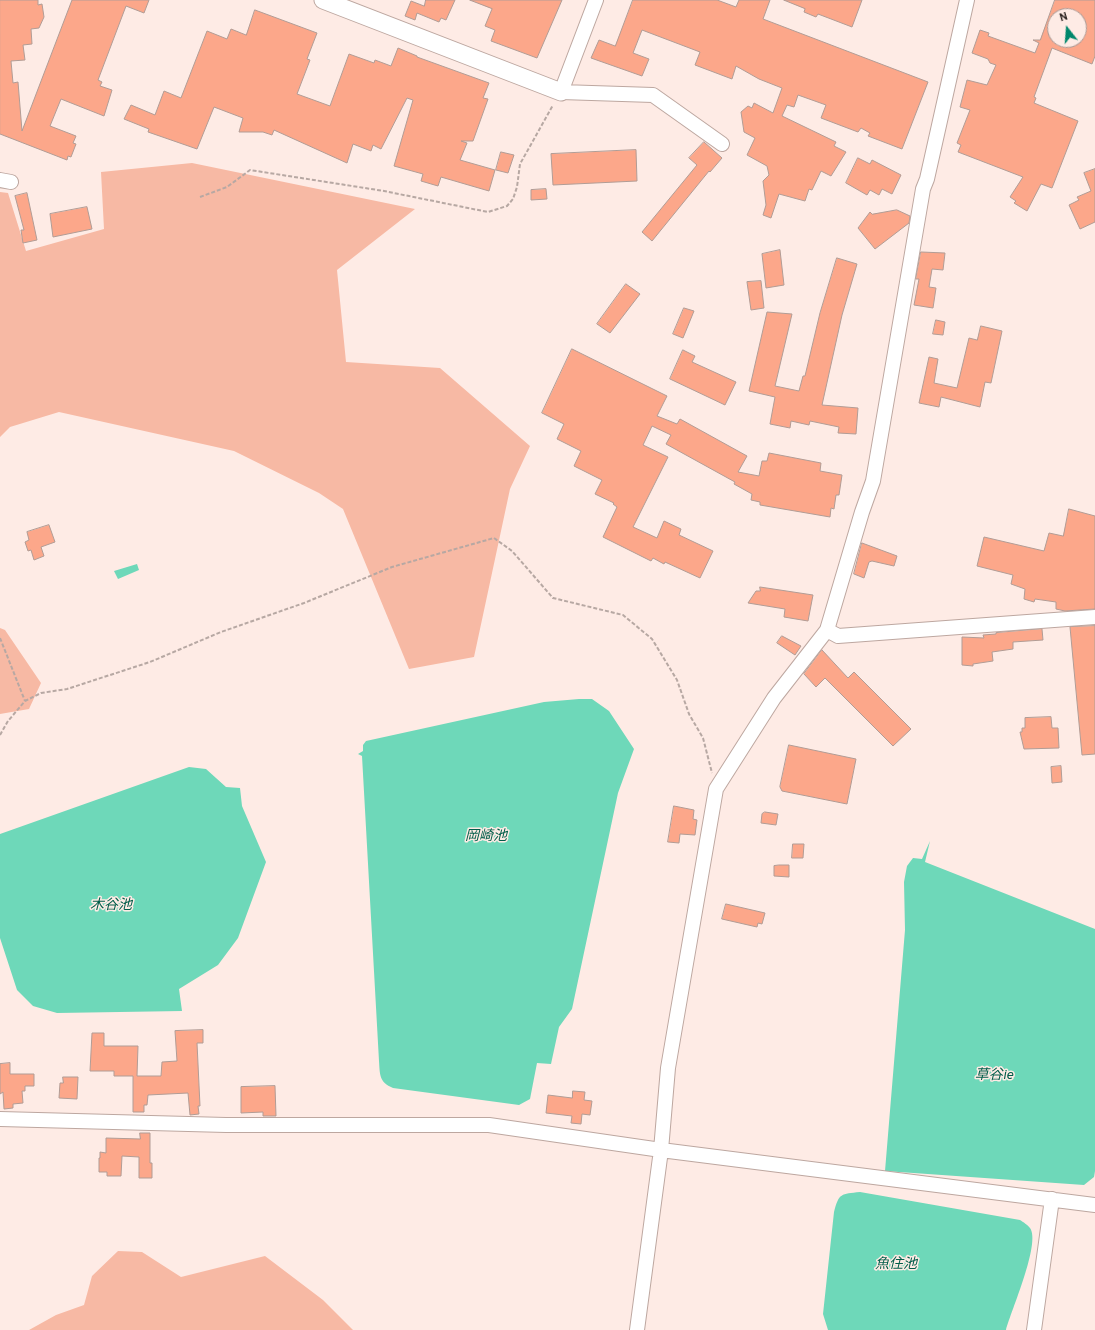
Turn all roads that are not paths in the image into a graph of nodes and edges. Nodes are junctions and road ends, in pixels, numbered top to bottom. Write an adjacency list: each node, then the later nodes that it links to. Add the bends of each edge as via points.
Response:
1 (323, 0): 4 (street)
2 (596, 0): 4 (street)
3 (967, 0): 7 (street, via 923,189 873,481)
4 (561, 92): 5 (street, via 652,94)
5 (722, 144)
6 (1095, 617): 7 (street, via 838,636)
7 (827, 630): 9 (street, via 774,698 716,789 668,1068)
8 (0, 1120): 9 (street, via 226,1125 489,1125)
9 (661, 1150): 10 (street); 12 (street)
10 (1052, 1199): 11 (street); 13 (street)
11 (1095, 1205)
12 (637, 1330)
13 (1034, 1330)

